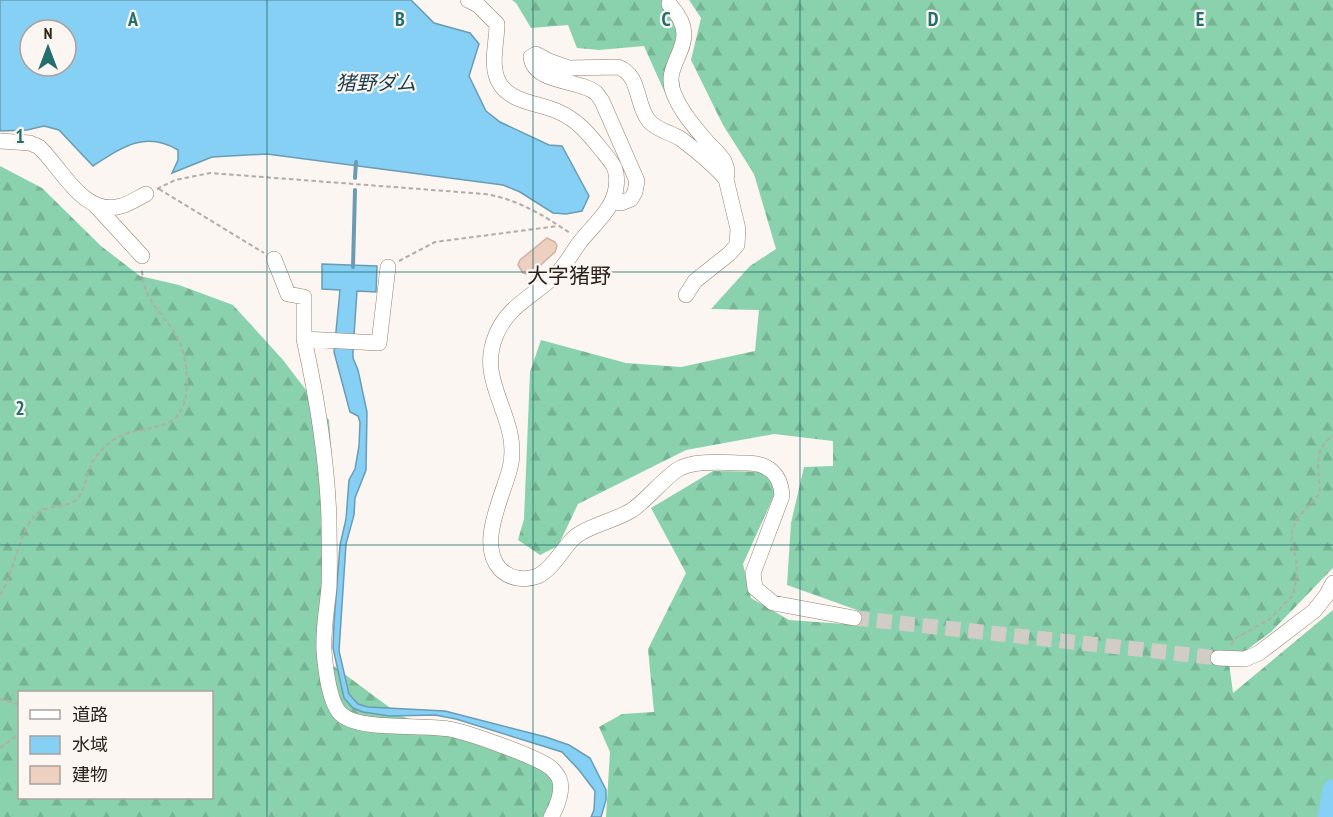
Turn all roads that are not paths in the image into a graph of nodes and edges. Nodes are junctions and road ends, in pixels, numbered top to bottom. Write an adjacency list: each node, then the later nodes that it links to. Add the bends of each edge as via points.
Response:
1 (468, 0): 6 (street, via 478,4 497,24 494,66 500,84 511,95 580,124 616,168)
2 (669, 4): 4 (street, via 680,15 685,34 672,72 672,92 723,159 728,172)
3 (0, 141): 7 (street, via 39,147 84,198)
4 (726, 179): 6 (street, via 678,137 652,124 641,107 632,76 625,69 569,68 536,54 531,63 536,70 586,88 602,101 637,181 631,199); 11 (street, via 738,230 737,245)
5 (152, 191): 7 (street, via 121,206)
6 (612, 201): 14 (street, via 559,272 508,314 495,337 491,375 510,425 513,449 491,533 490,549 495,563 505,574 521,579 538,576 577,535 631,510 680,468 708,462 756,463 771,468 781,484 782,496 753,573 755,588 773,603)
7 (96, 206): 8 (street)
8 (142, 256)
9 (274, 259): 12 (street, via 288,294 304,297)
10 (388, 267): 12 (street, via 379,343)
11 (686, 295)
12 (304, 339): 16 (street, via 324,443 329,517 329,587 323,629 325,668 340,714 376,725 451,729 551,768 560,779 560,796)
13 (1333, 583): 15 (street, via 1314,611 1259,653 1245,659)
14 (854, 618)
15 (1223, 659)
16 (551, 817)

